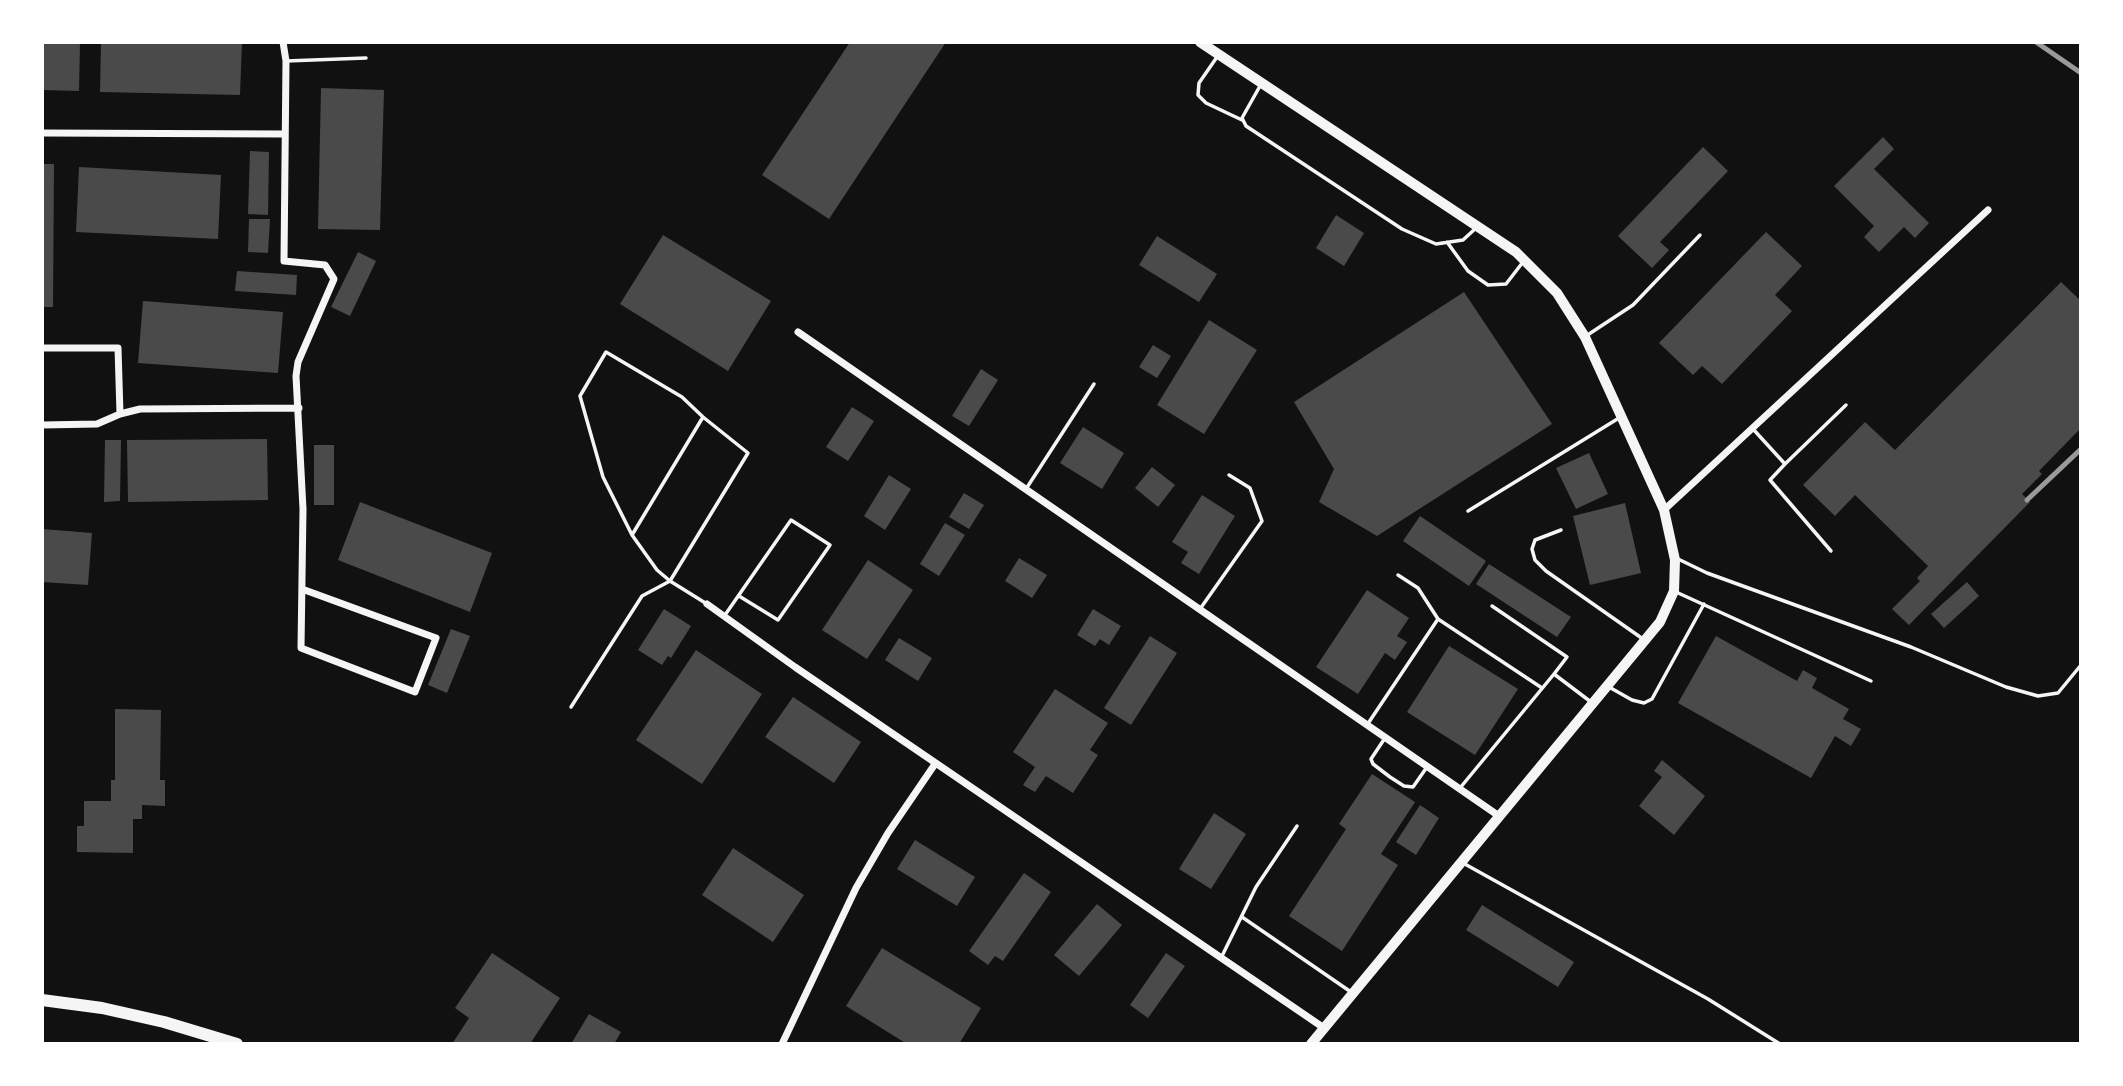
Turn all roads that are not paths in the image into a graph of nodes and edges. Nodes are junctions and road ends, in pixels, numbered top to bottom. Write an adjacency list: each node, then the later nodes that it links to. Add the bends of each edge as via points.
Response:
1 (283, 42): 5 (street)
2 (1200, 42): 3 (main road)
3 (1219, 54): 6 (main road); 7 (lane, via 1199,83 1198,95)
4 (366, 58): 5 (lane)
5 (286, 61): 9 (street)
6 (1262, 83): 7 (lane); 11 (main road)
7 (1244, 120): 13 (lane, via 1246,126 1402,229 1436,244)
8 (42, 133): 9 (street)
9 (285, 134): 20 (street, via 284,261 325,265 334,279 298,362)
10 (1988, 210): 25 (street)
11 (1477, 226): 13 (lane, via 1463,240); 14 (main road)
12 (1700, 235): 16 (lane, via 1633,305)
13 (1447, 242): 14 (lane, via 1468,271 1488,285 1506,284)
14 (1524, 260): 16 (main road, via 1557,293)
15 (798, 332): 28 (street)
16 (1585, 337): 23 (main road)
17 (42, 348): 21 (street, via 118,348)
18 (1094, 384): 28 (lane)
19 (1846, 405): 26 (lane)
20 (299, 408): 21 (street); 37 (street)
21 (120, 414): 24 (street, via 97,424)
22 (703, 417): 32 (lane); 32 (lane, via 682,397 606,352 580,396 603,477); 36 (lane, via 747,453)
23 (1621, 417): 29 (main road); 30 (lane)
24 (42, 425)
25 (1753, 429): 26 (lane); 29 (street)
26 (1785, 464): 33 (lane, via 1770,480)
27 (1229, 475): 43 (lane, via 1250,488 1262,521)
28 (1025, 491): 43 (street)
29 (1664, 510): 34 (main road)
30 (1468, 511)
31 (1561, 530): 46 (lane, via 1535,540 1535,560)
32 (632, 535): 36 (lane)
33 (1831, 551)
34 (1674, 557): 38 (main road); 47 (lane, via 2038,696 2058,693)
35 (1398, 575): 45 (lane, via 1418,588)
36 (670, 581): 40 (lane); 53 (lane, via 642,596)
37 (302, 589): 37 (street, via 301,648 415,691 436,638)
38 (1674, 591): 41 (lane); 46 (main road, via 1660,622)
39 (739, 596): 39 (lane, via 778,620 830,545 791,520); 44 (lane)
40 (707, 604): 44 (street)
41 (1704, 604): 49 (lane); 50 (lane, via 1652,699 1644,703 1632,700)
42 (1492, 606): 48 (lane, via 1567,657)
43 (1199, 611): 54 (street)
44 (724, 617): 56 (street)
45 (1438, 619): 51 (lane); 54 (lane)
46 (1645, 640): 50 (main road)
47 (2081, 665)
48 (1554, 674): 51 (lane); 52 (lane)
49 (1871, 681)
50 (1607, 686): 52 (main road)
51 (1542, 688): 58 (lane)
52 (1593, 703): 59 (main road)
53 (571, 707)
54 (1367, 726): 55 (street)
55 (1385, 738): 57 (street); 57 (lane, via 1371,759 1390,777 1413,787)
56 (935, 764): 63 (street); 68 (street, via 856,888)
57 (1427, 767): 58 (street)
58 (1459, 789): 59 (street)
59 (1499, 816): 61 (main road)
60 (1297, 826): 62 (lane)
61 (1461, 862): 64 (main road); 70 (lane)
62 (1241, 916): 63 (lane); 64 (lane)
63 (1221, 958): 66 (street)
64 (1353, 993): 66 (main road)
65 (42, 1000): 67 (highway, via 164,1021)
66 (1324, 1028): 69 (main road)
67 (237, 1044)
68 (782, 1044)
69 (1311, 1044)
70 (1780, 1044)

